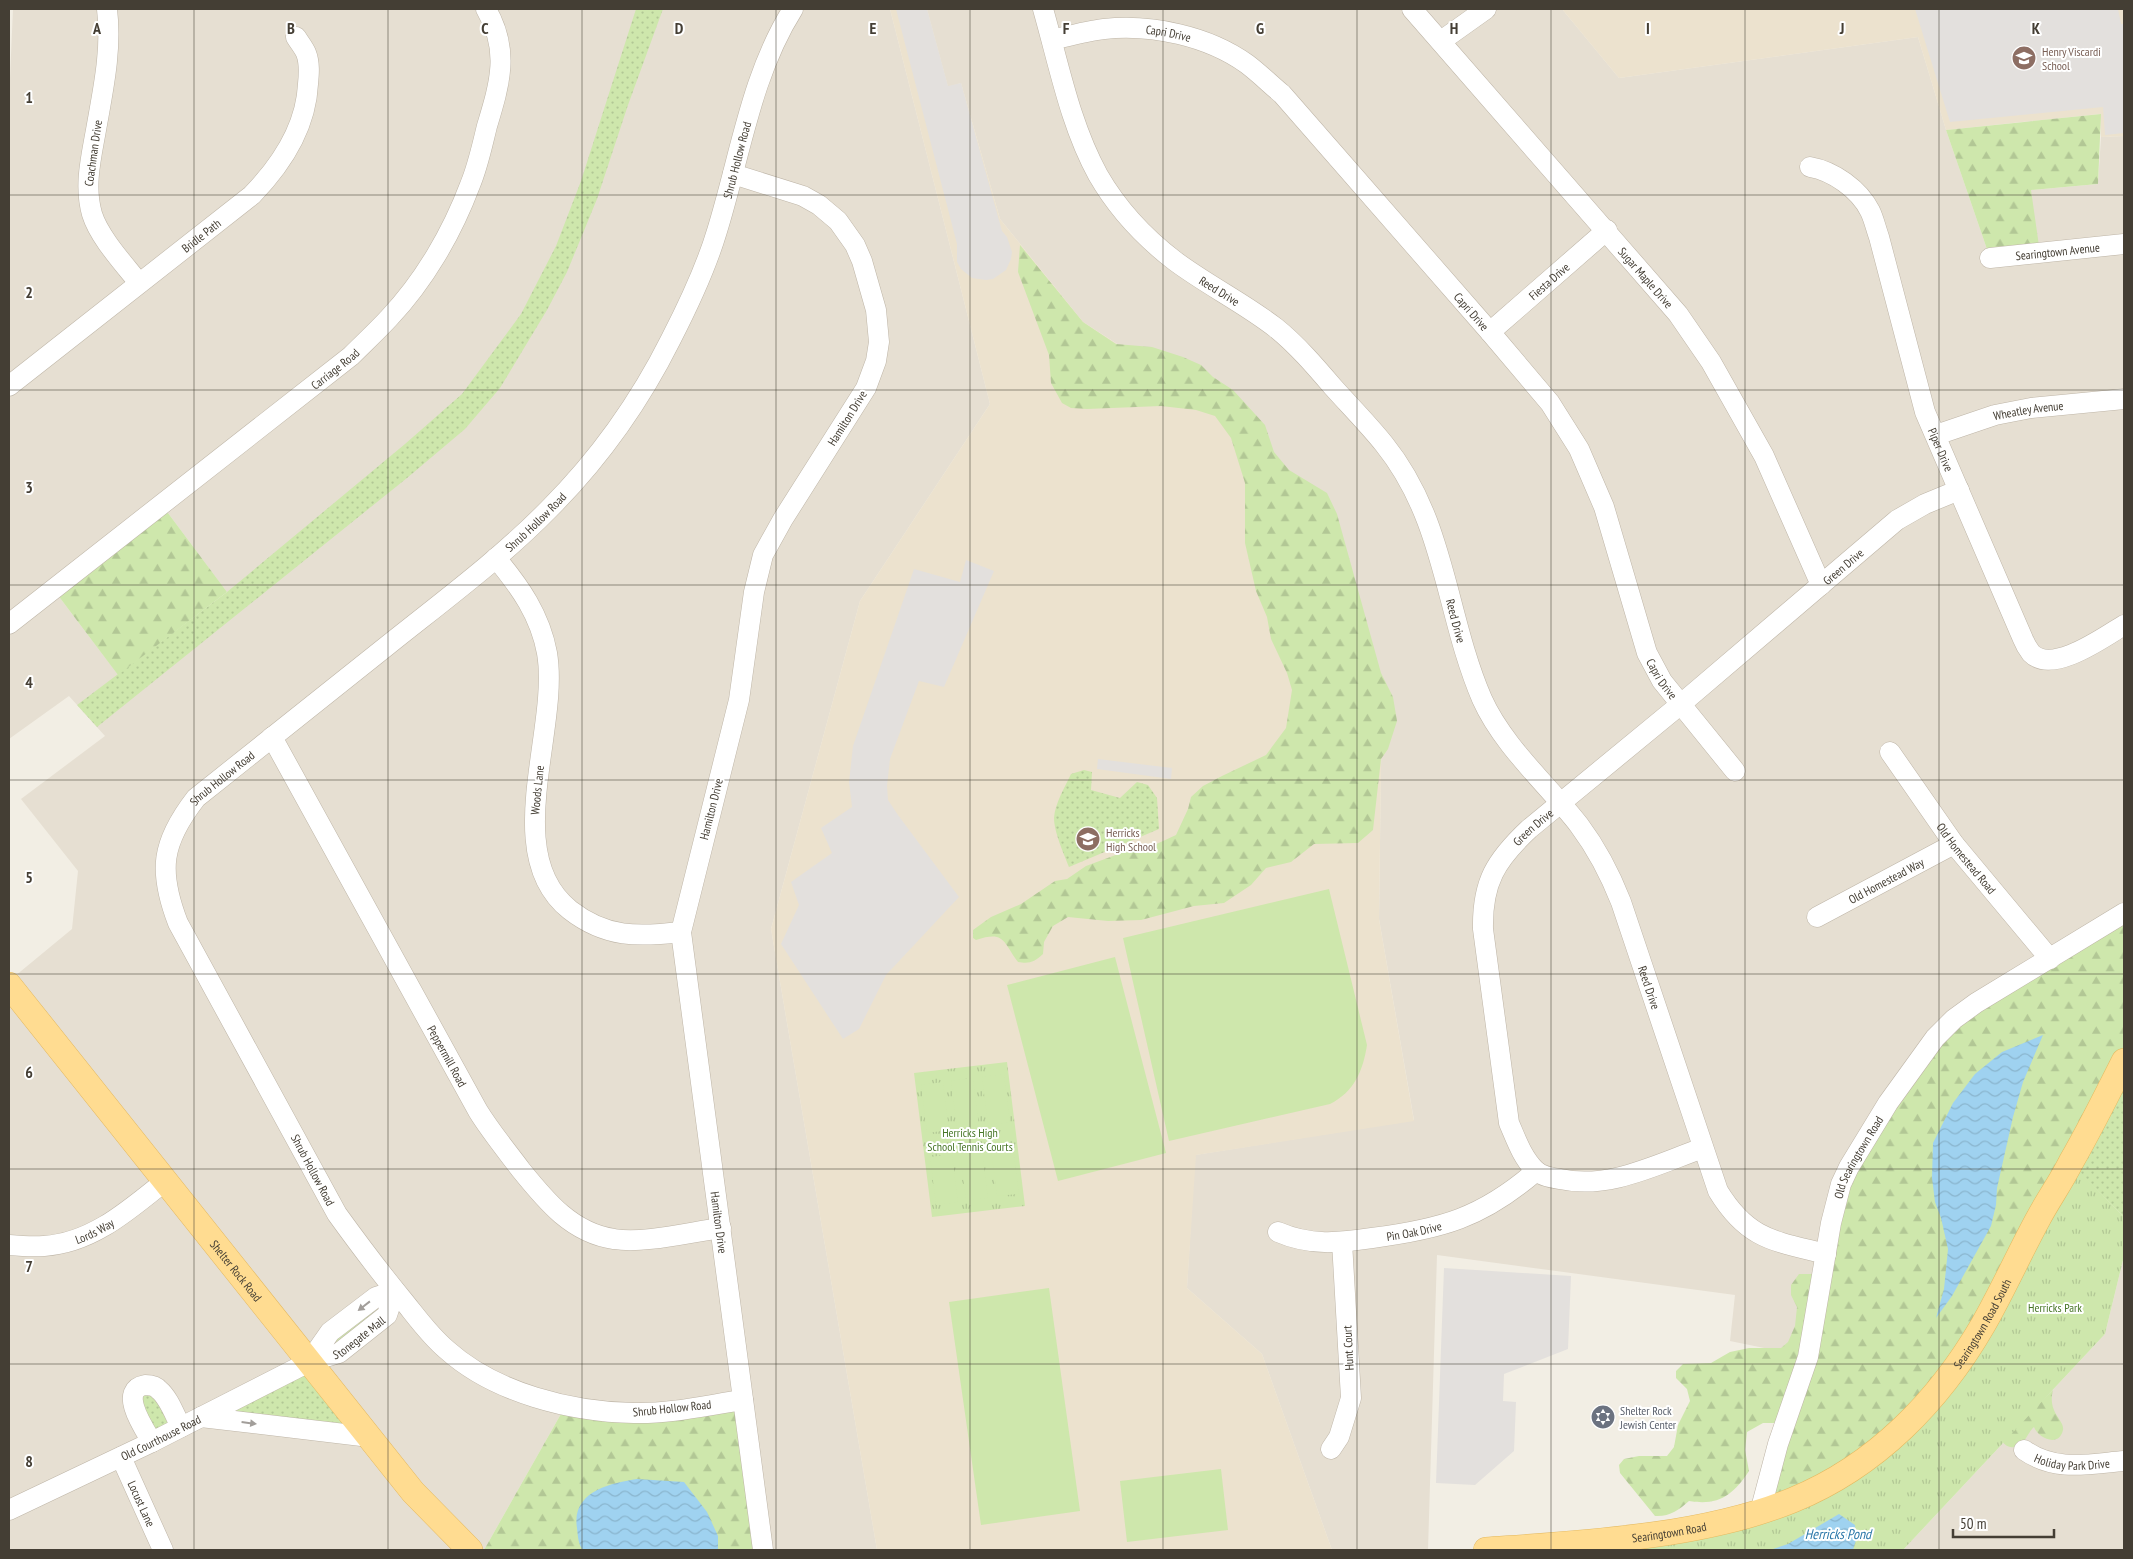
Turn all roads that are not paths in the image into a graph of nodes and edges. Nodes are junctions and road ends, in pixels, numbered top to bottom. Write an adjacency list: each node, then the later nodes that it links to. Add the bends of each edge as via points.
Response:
1 (107, 9): 15 (street, Coachman Drive, via 106,74 88,192 97,224)
2 (486, 9): 23 (street, Carriage Road, via 496,30 502,56 497,92 472,183 462,207 414,288 390,318 351,356)
3 (794, 9): 11 (street, Shrub Hollow Road, via 781,28 760,76)
4 (1043, 9): 8 (street, Reed Drive)
5 (1412, 9): 9 (street, Sugar Maple Drive)
6 (1486, 9): 9 (street)
7 (296, 37): 15 (street, Bridle Path, via 306,54 308,92 303,119 285,156 252,195)
8 (1052, 40): 16 (street, Capri Drive, via 1106,29 1148,29 1201,41 1247,64 1282,94); 29 (street, Reed Drive, via 1079,136 1099,177 1121,208 1176,261 1291,340 1402,468 1415,490 1433,535 1483,701 1506,737)
9 (1441, 41): 12 (street, Sugar Maple Drive)
10 (1810, 166): 19 (street, Piper Drive, via 1846,183 1869,210 1880,237 1925,412)
11 (733, 174): 21 (street, Shrub Hollow Road, via 717,232 697,286 635,402 576,480); 33 (street, Hamilton Drive, via 803,196 838,221 855,245 862,262 876,310 879,342 866,388 763,555 754,592 739,700)
12 (1607, 230): 16 (street, Fiesta Drive); 22 (street, Sugar Maple Drive, via 1678,314 1711,362 1764,456)
13 (2124, 244): 14 (street, Searingtown Avenue)
14 (1990, 258)
15 (139, 283): 17 (street, Bridle Path)
16 (1490, 332): 25 (street, Capri Drive, via 1550,403 1579,449 1604,507 1647,653 1662,681)
17 (9, 386)
18 (2124, 399): 19 (street, Wheatley Avenue, via 2031,408 1995,415)
19 (1936, 435): 20 (street, Piper Drive)
20 (1958, 490): 22 (street, Green Drive, via 1910,511); 24 (street, Piper Drive, via 2032,654 2046,660 2058,660)
21 (496, 558): 26 (street, Shrub Hollow Road); 33 (street, Woods Lane, via 528,600 547,654 548,692 534,830 540,865 547,882 566,906 598,927 639,936)
22 (1821, 585): 25 (street, Green Drive)
23 (9, 624)
24 (2124, 626)
25 (1680, 704): 28 (street, Capri Drive); 29 (street, Green Drive)
26 (272, 737): 40 (street, Peppermill Road, via 478,1111 549,1204 575,1225 614,1239 642,1239); 45 (street, Shrub Hollow Road, via 196,798 180,820 167,851 168,898 178,923 337,1214)
27 (1890, 752): 30 (street, Old Homestead Road)
28 (1735, 771)
29 (1560, 803): 37 (street, Reed Drive, via 1599,854 1622,902); 38 (street, Green Drive, via 1503,856 1492,874 1482,907 1510,1123 1518,1146)
30 (1954, 844): 32 (street, Old Homestead Way); 34 (street, Old Homestead Road)
31 (2124, 913): 34 (street, Old Searingtown Road)
32 (1817, 917)
33 (681, 932): 40 (street, Hamilton Drive)
34 (2050, 959): 44 (street, Old Searingtown Road, via 1976,1003 1935,1038 1888,1102 1848,1167 1835,1204)
35 (9, 985): 39 (main road, Shelter Rock Road)
36 (2124, 1061): 57 (main road, Searingtown Road South, via 1983,1324 1941,1389 1912,1421 1867,1459 1813,1491)
37 (1703, 1148): 38 (street, via 1616,1179 1592,1183 1550,1177); 44 (street, Reed Drive, via 1718,1191 1741,1222 1766,1238)
38 (1536, 1171): 42 (street, Pin Oak Drive, via 1494,1203 1456,1221 1419,1232)
39 (165, 1181): 43 (street, Lords Way, via 118,1219 86,1236 44,1246); 46 (main road, Shelter Rock Road)
40 (721, 1228): 47 (street, Hamilton Drive)
41 (1278, 1232): 42 (street, Pin Oak Drive, via 1309,1242)
42 (1342, 1242): 52 (street, Hunt Court, via 1351,1398 1339,1437)
43 (9, 1245)
44 (1826, 1254): 57 (street, Old Searingtown Road, via 1808,1357 1778,1444)
45 (395, 1291): 46 (street, Stonegate Mall, via 387,1315 339,1353); 47 (street, Shrub Hollow Road, via 427,1331 461,1362 490,1380 551,1402 591,1411 636,1413)
46 (309, 1362): 48 (street, Old Courthouse Road); 50 (main road, Shelter Rock Road)
47 (743, 1400): 61 (street, Hamilton Drive)
48 (201, 1417): 49 (street, Old Courthouse Road); 50 (street, one-way to 50)
49 (181, 1427): 51 (street, Old Courthouse Road); 51 (street, via 161,1391 150,1385 140,1387 132,1402)
50 (370, 1437): 60 (main road, Shelter Rock Road, via 413,1492)
51 (152, 1442): 54 (street, Old Courthouse Road)
52 (1331, 1449)
53 (2024, 1450): 55 (street, Holiday Park Drive, via 2036,1458 2056,1464)
54 (121, 1457): 56 (street, Old Courthouse Road); 59 (street, Locust Lane)
55 (2124, 1461)
56 (9, 1510)
57 (1760, 1512): 58 (main road, Searingtown Road, via 1664,1532)
58 (1552, 1548): 62 (main road, Searingtown Road)
59 (163, 1550)
60 (470, 1550)
61 (763, 1550)
62 (1486, 1550)

